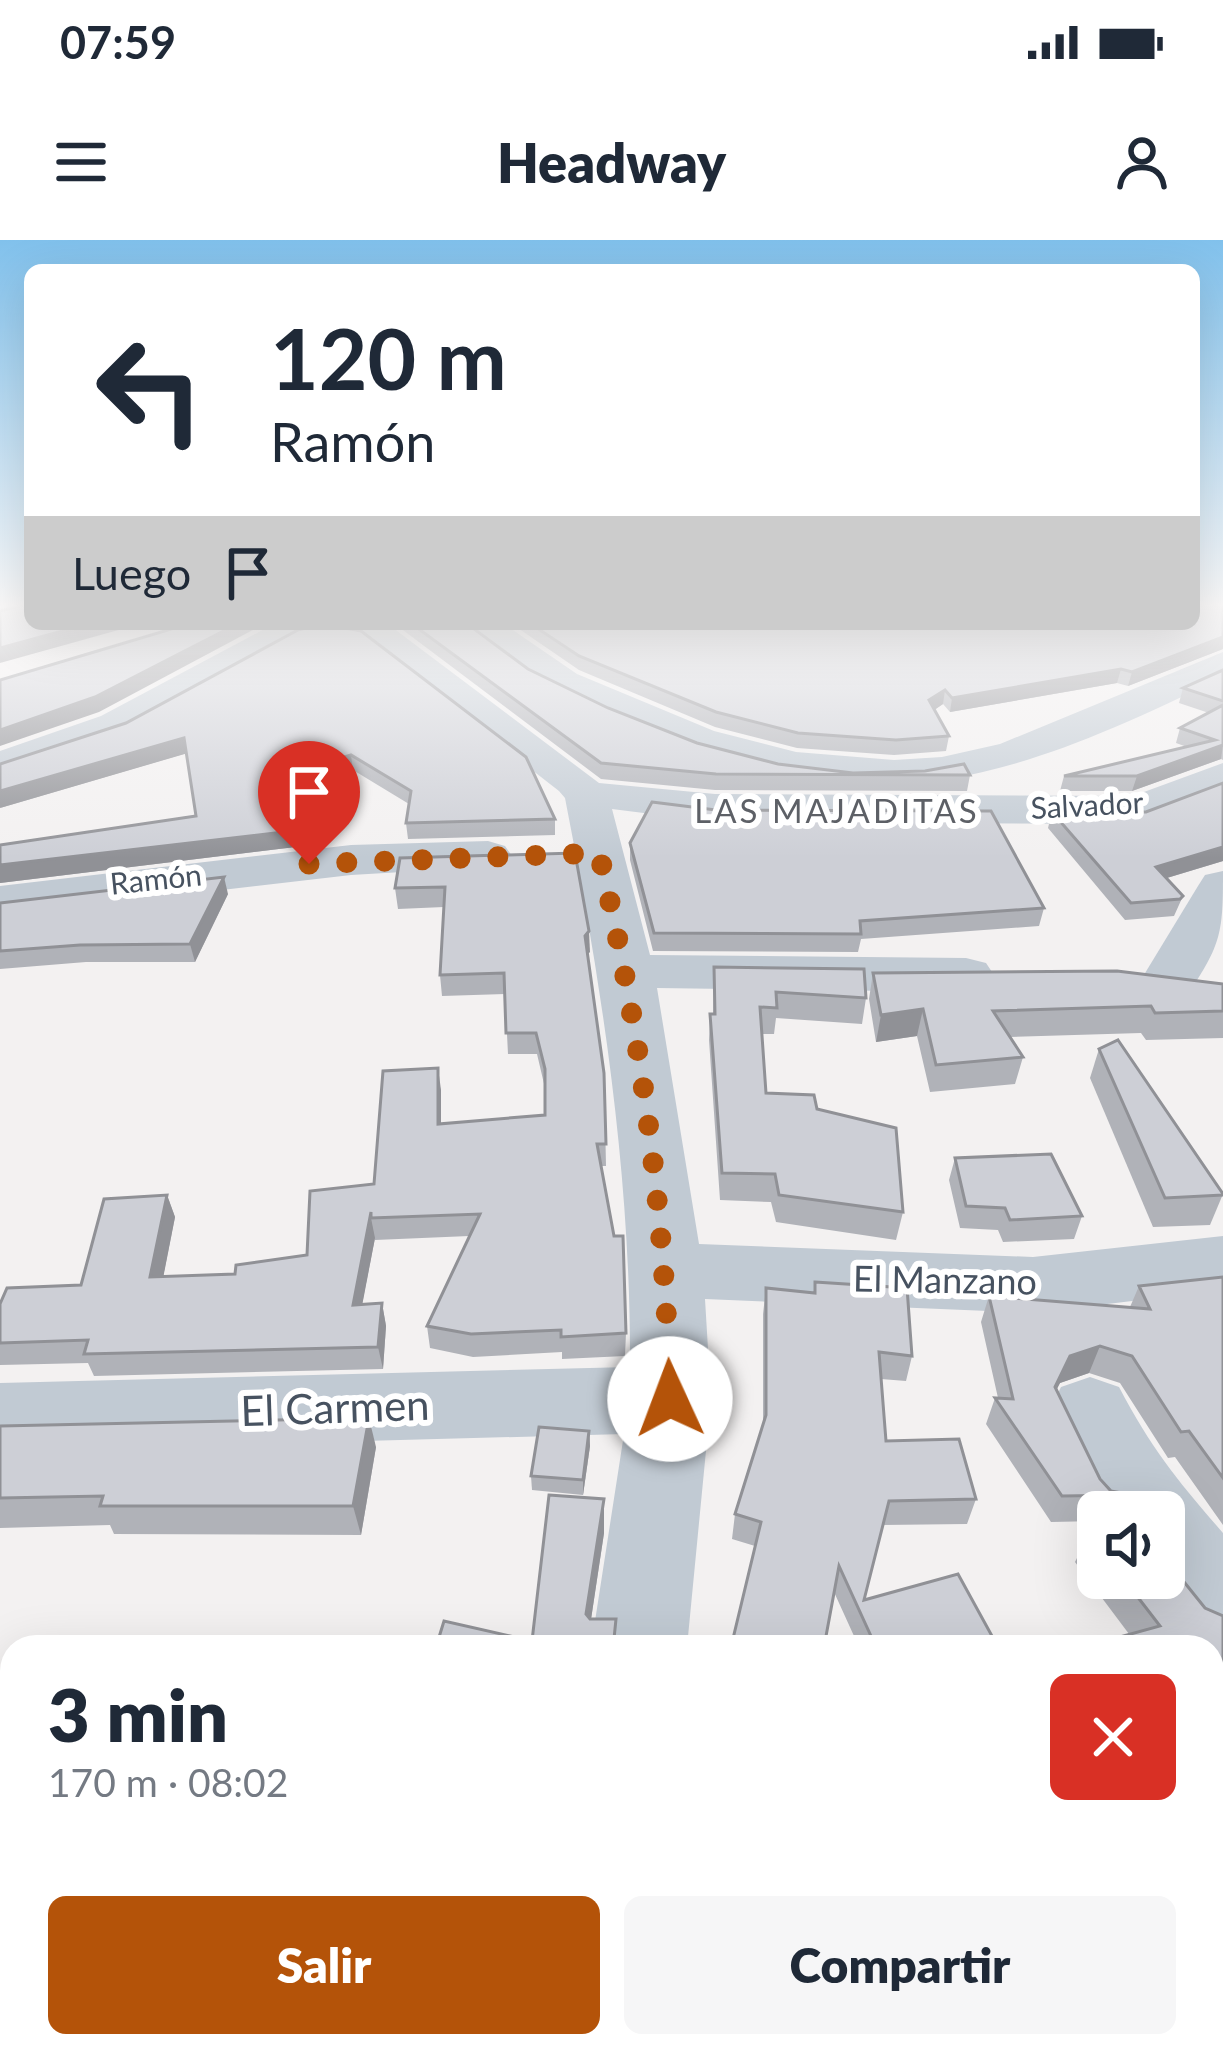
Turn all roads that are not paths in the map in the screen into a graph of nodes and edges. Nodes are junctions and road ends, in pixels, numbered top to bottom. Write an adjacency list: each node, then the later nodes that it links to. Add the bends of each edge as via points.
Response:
1 (186, 688): 5 (street, via 116,725)
2 (451, 688): 7 (street, via 575,782)
3 (577, 688): 4 (street, via 671,732 877,772 983,761 1079,730)
4 (1170, 688)
5 (0, 765)
6 (1223, 776): 7 (street, Salvador, via 1139,810 715,808 616,795)
7 (568, 840): 9 (street, Ramón); 10 (street)
8 (1223, 886): 13 (street)
9 (0, 901)
10 (627, 970): 11 (street); 16 (street)
11 (1017, 975)
12 (1109, 976): 13 (street)
13 (1167, 983): 14 (street)
14 (1223, 990)
15 (1223, 1263): 16 (street, El Manzano, via 1033,1285)
16 (667, 1270): 17 (street)
17 (670, 1399): 19 (street, El Carmen); 23 (street)
18 (1090, 1411): 20 (street)
19 (0, 1417)
20 (1132, 1491)
21 (1185, 1555): 22 (street)
22 (1223, 1602)
23 (640, 1635)

